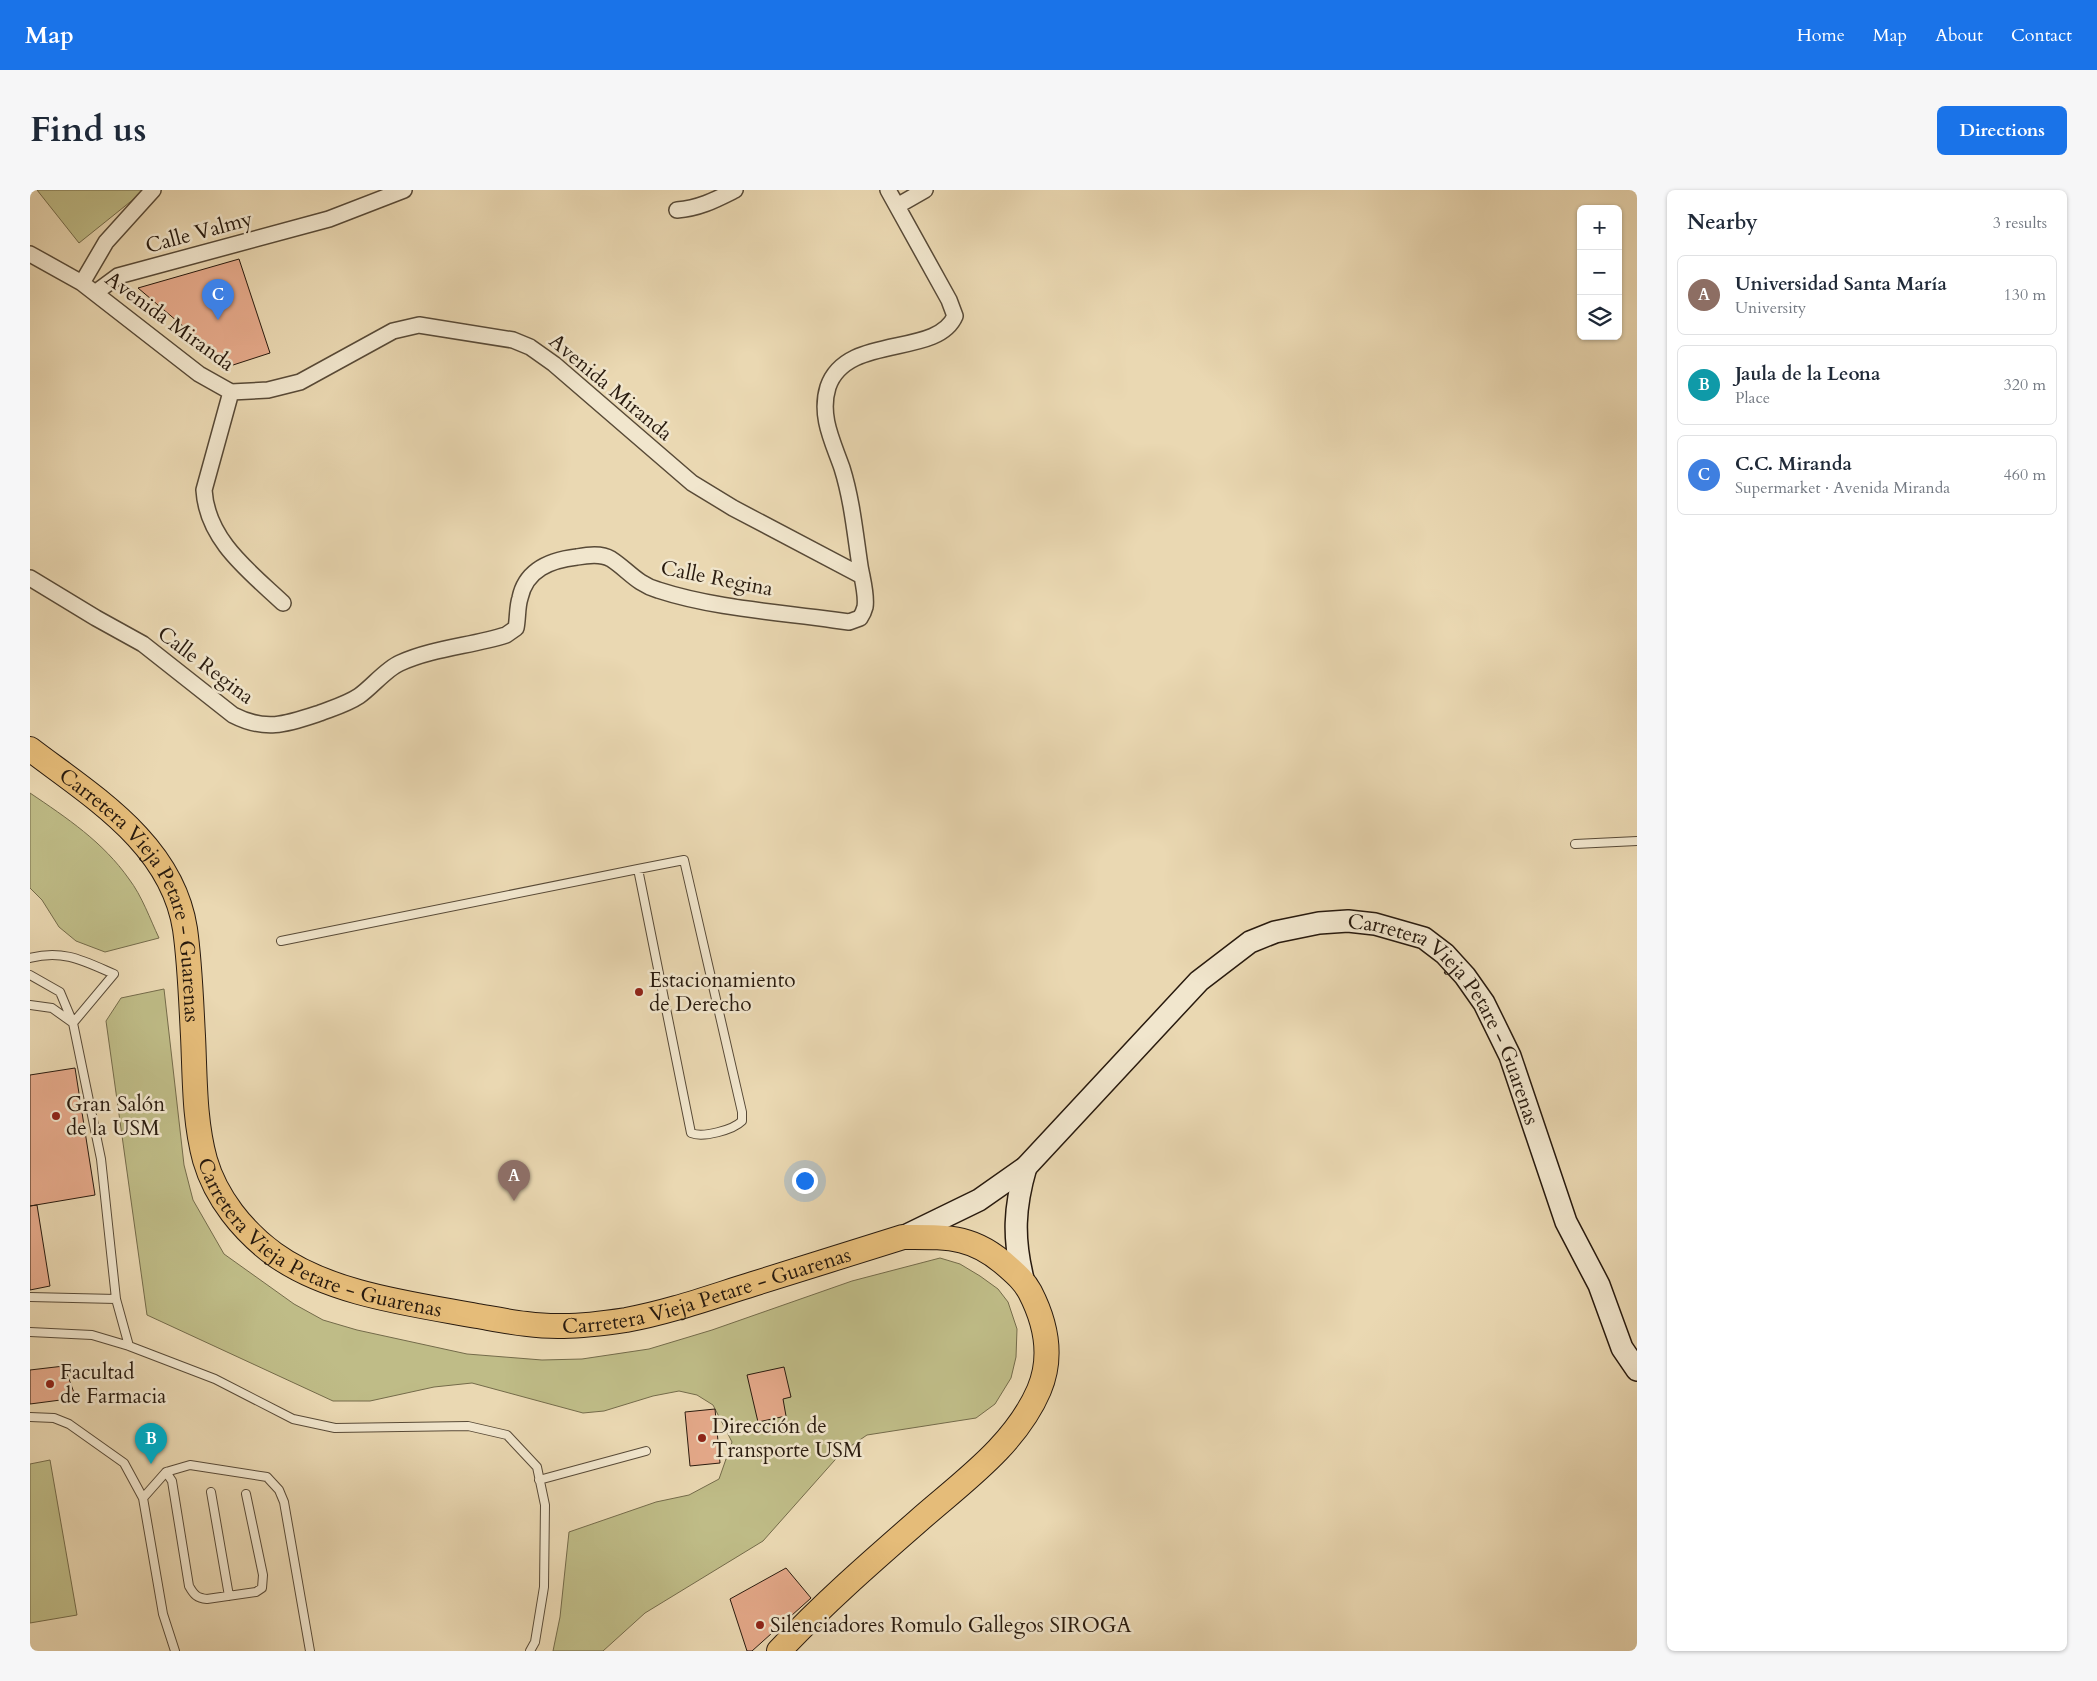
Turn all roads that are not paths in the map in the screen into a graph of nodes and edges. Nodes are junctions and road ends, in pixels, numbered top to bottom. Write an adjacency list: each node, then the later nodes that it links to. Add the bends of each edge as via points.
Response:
1 (153, 190): 9 (street, via 106,242)
2 (404, 190): 10 (street, Calle Valmy, via 330,219 118,276)
3 (735, 190): 7 (street, via 708,204)
4 (888, 190): 6 (street)
5 (925, 190): 6 (street)
6 (897, 206): 12 (street, Calle Regina, via 955,316 945,330 933,336 846,362 828,386 826,421 849,493)
7 (677, 210)
8 (30, 254): 9 (street, Avenida Miranda)
9 (82, 283): 10 (street, Avenida Miranda)
10 (95, 293): 11 (street, Avenida Miranda, via 199,374)
11 (231, 392): 12 (street, Avenida Miranda, via 268,390 300,382 394,331 419,325 513,340 530,347 554,364 692,483); 14 (street, via 204,490 205,503 211,523 225,545)
12 (862, 576): 13 (street, Calle Regina, via 865,608 860,618 849,622 710,602 658,591 638,582 610,558 595,554 552,562 536,569 526,583 520,598 516,628 506,635 415,657 397,664 345,703 289,724 266,726 250,724 233,715 143,644)
13 (30, 578)
14 (283, 603)
15 (30, 749): 25 (main road, Carretera Vieja Petare - Guarenas, via 117,815 161,866 185,928 195,1094 206,1162 213,1182 233,1215 276,1256 312,1275 347,1288 422,1307 499,1320 565,1326 656,1314)
16 (1637, 841): 17 (lane)
17 (1575, 844)
18 (638, 869): 18 (lane, via 684,860 742,1112 742,1121 737,1126 698,1136 691,1133); 19 (lane)
19 (281, 941)
20 (30, 958): 23 (lane, via 61,954 114,974)
21 (30, 975): 23 (lane, via 60,992)
22 (30, 1005): 23 (lane, via 52,1008)
23 (73, 1023): 28 (lane, via 101,1159)
24 (1026, 1167): 25 (main road, via 979,1200); 26 (main road, via 1019,1190 1015,1225); 31 (main road, Carretera Vieja Petare - Guarenas, via 1200,981 1250,942 1275,932 1319,923 1348,921 1399,929 1424,938 1445,954 1466,976 1484,1003 1510,1056 1566,1222 1598,1285 1622,1348)
25 (903, 1237): 26 (main road, Carretera Vieja Petare - Guarenas, via 968,1241 990,1252)
26 (1023, 1280): 43 (main road, via 1042,1320 1047,1357 1039,1389 1020,1424 988,1462 893,1543)
27 (30, 1297): 28 (lane)
28 (116, 1299): 30 (lane)
29 (30, 1332): 30 (lane, via 92,1335)
30 (129, 1346): 35 (lane, via 214,1379 293,1419 335,1428 468,1426 507,1435 536,1467)
31 (1637, 1370)
32 (30, 1417): 38 (lane, via 54,1418 69,1424 124,1464)
33 (646, 1451): 35 (lane)
34 (166, 1472): 38 (lane); 39 (lane, via 172,1481 189,1586 200,1598); 41 (lane, via 190,1465 207,1466 267,1477 278,1490 284,1502)
35 (539, 1480): 42 (lane, via 545,1505 544,1587 535,1642)
36 (211, 1492): 39 (lane)
37 (246, 1494): 39 (lane, via 264,1583 256,1592)
38 (143, 1498): 40 (lane, via 163,1614)
39 (229, 1596)
40 (174, 1651)
41 (310, 1651)
42 (530, 1651)
43 (779, 1651)

